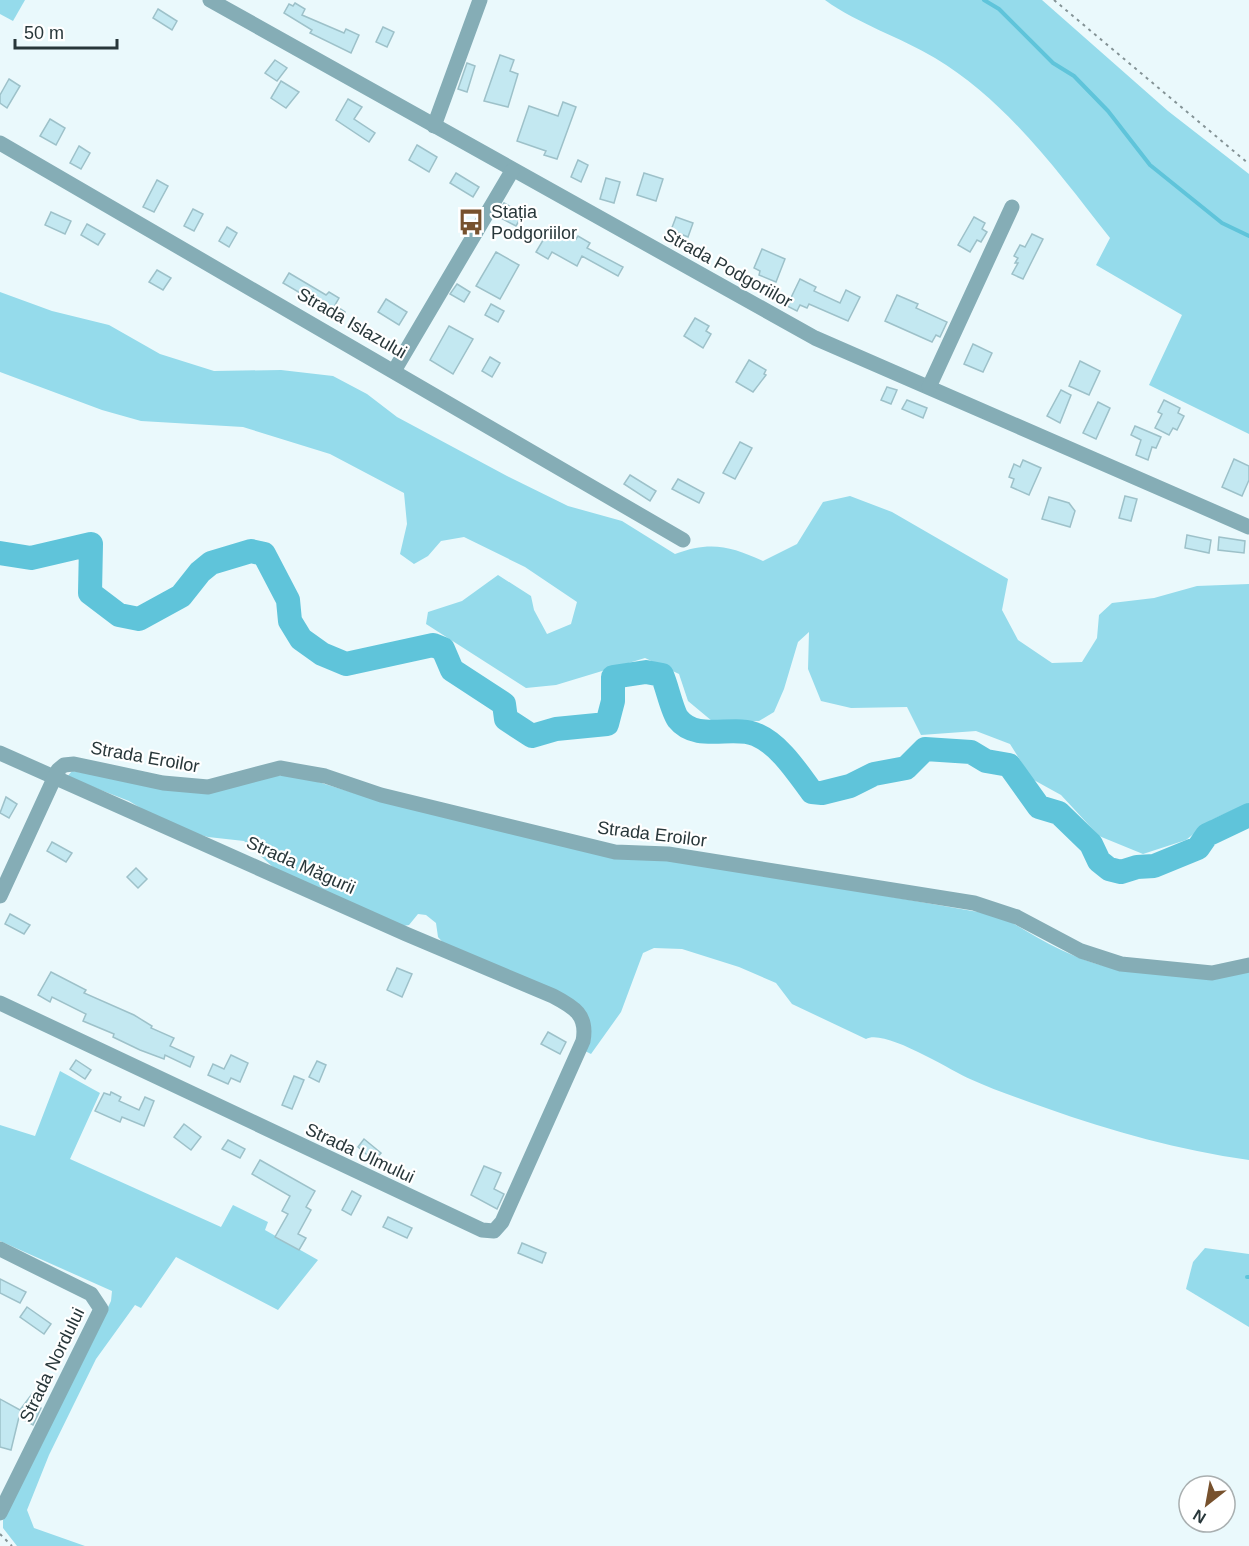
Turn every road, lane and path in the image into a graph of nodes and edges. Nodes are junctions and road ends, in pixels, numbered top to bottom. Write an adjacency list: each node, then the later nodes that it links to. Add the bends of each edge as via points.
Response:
1 (210, 0): 4 (street, Strada Podgoriilor)
2 (480, 0): 4 (street)
3 (1054, 0): 6 (path)
4 (434, 126): 7 (street, Strada Podgoriilor)
5 (0, 142): 9 (street, Strada Islazului)
6 (1249, 164)
7 (512, 171): 9 (street); 10 (street, Strada Podgoriilor, via 815,338)
8 (1012, 207): 10 (street)
9 (394, 371): 12 (street, Strada Islazului)
10 (929, 387): 11 (street, Strada Podgoriilor)
11 (1249, 527)
12 (683, 540)
13 (0, 753): 14 (street, Strada Măgurii)
14 (55, 779): 15 (street); 16 (street, Strada Eroilor, via 64,765 74,764 163,783 208,787 280,768 325,776 381,795 615,852 680,856 974,903 1017,917 1081,951 1121,964 1212,973); 18 (street, Strada Măgurii, via 554,996 574,1006)
15 (0, 896)
16 (1249, 964)
17 (0, 1003): 18 (street, Strada Ulmului, via 469,1226 494,1231 502,1222 582,1041)
18 (582, 1018)
19 (0, 1249): 20 (street, Strada Nordului, via 91,1293 101,1309)
20 (0, 1513)
21 (0, 1534): 22 (path)
22 (12, 1546)

